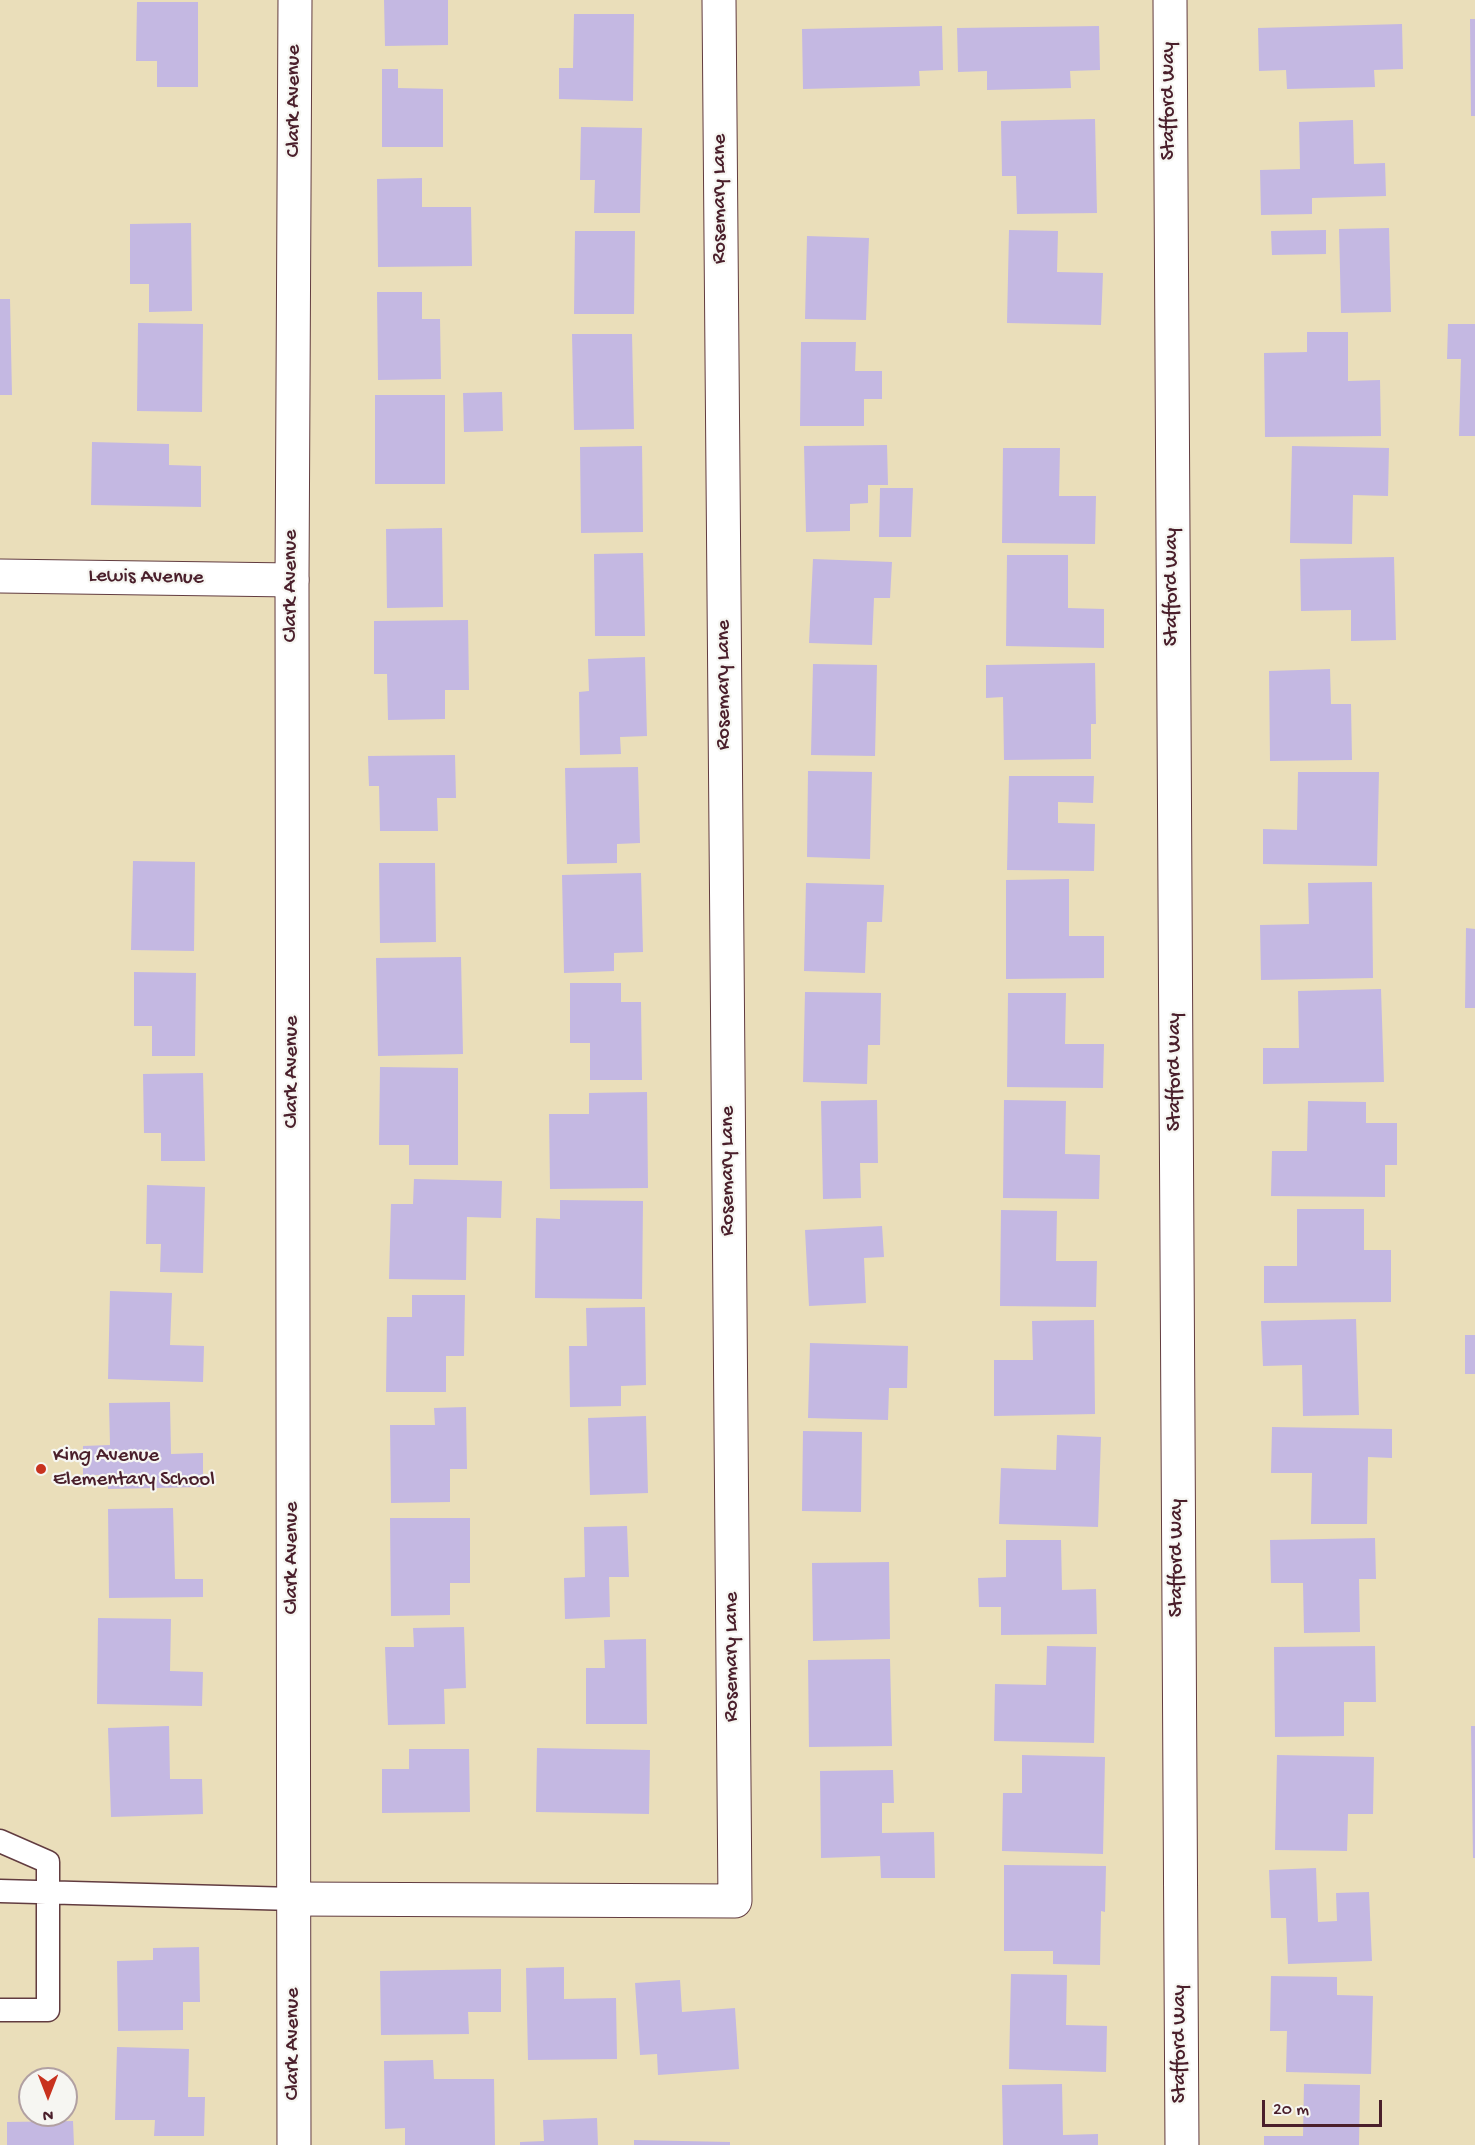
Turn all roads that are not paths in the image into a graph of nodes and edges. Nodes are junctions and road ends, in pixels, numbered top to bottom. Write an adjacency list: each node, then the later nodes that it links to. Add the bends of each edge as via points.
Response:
1 (295, 0): 5 (street, Clark Avenue)
2 (719, 0): 9 (street, Rosemary Lane, via 735,1901)
3 (1170, 0): 12 (street, Stafford Way)
4 (0, 576): 5 (street, Lewis Avenue)
5 (292, 579): 9 (street, Clark Avenue)
6 (0, 1841): 8 (lane, via 48,1862)
7 (0, 1891): 8 (lane)
8 (48, 1892): 9 (lane); 10 (lane, via 48,2010)
9 (294, 1899): 11 (street, Clark Avenue)
10 (0, 2010)
11 (294, 2145)
12 (1182, 2145)

